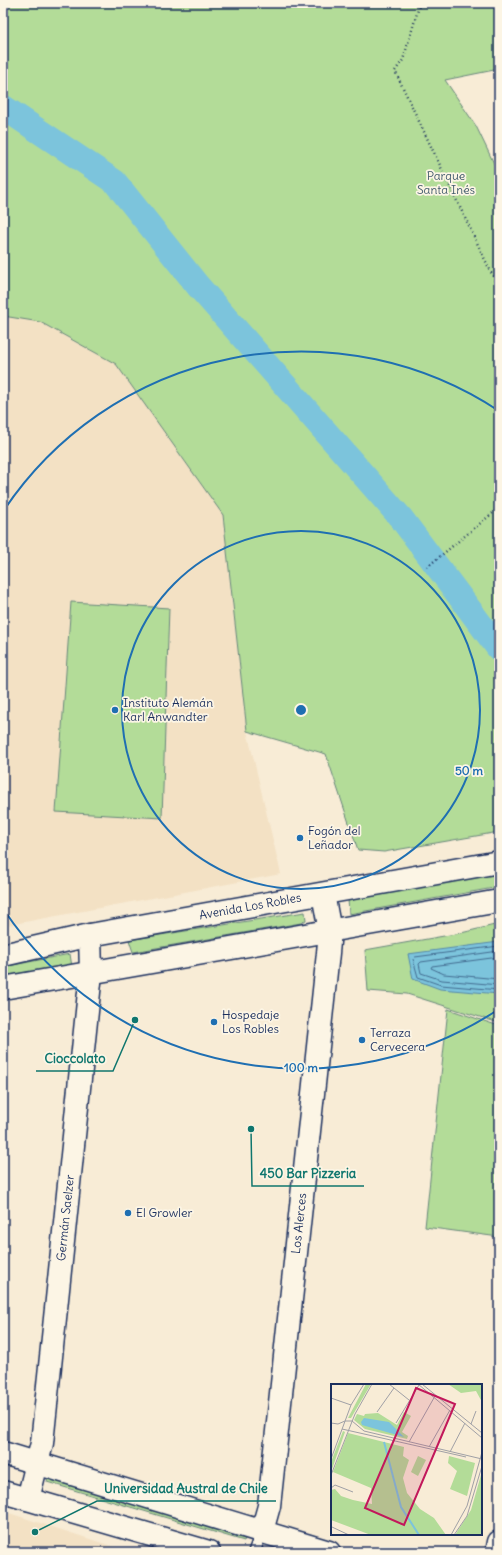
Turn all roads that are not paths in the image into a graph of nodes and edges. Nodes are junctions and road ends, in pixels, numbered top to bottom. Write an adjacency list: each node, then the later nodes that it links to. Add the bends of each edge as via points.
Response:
1 (499, 862): 2 (street, Avenida Los Robles)
2 (323, 894): 4 (street, Los Alerces); 5 (street, Avenida Los Robles)
3 (499, 902): 4 (street)
4 (330, 931): 7 (street); 13 (street, Los Alerces, via 269,1506)
5 (90, 935): 6 (street, Avenida Los Robles); 7 (street, Germán Saelzer)
6 (3, 954)
7 (90, 973): 8 (street); 10 (street, Germán Saelzer, via 42,1443)
8 (3, 988)
9 (3, 1453): 10 (street)
10 (37, 1463): 12 (street, Germán Saelzer); 13 (street)
11 (3, 1492): 12 (street)
12 (28, 1499): 15 (street)
13 (262, 1532): 16 (lane, Los Alerces); 17 (street)
14 (499, 1542): 18 (street)
15 (209, 1552)
16 (254, 1552)
17 (329, 1552)
18 (497, 1552)

